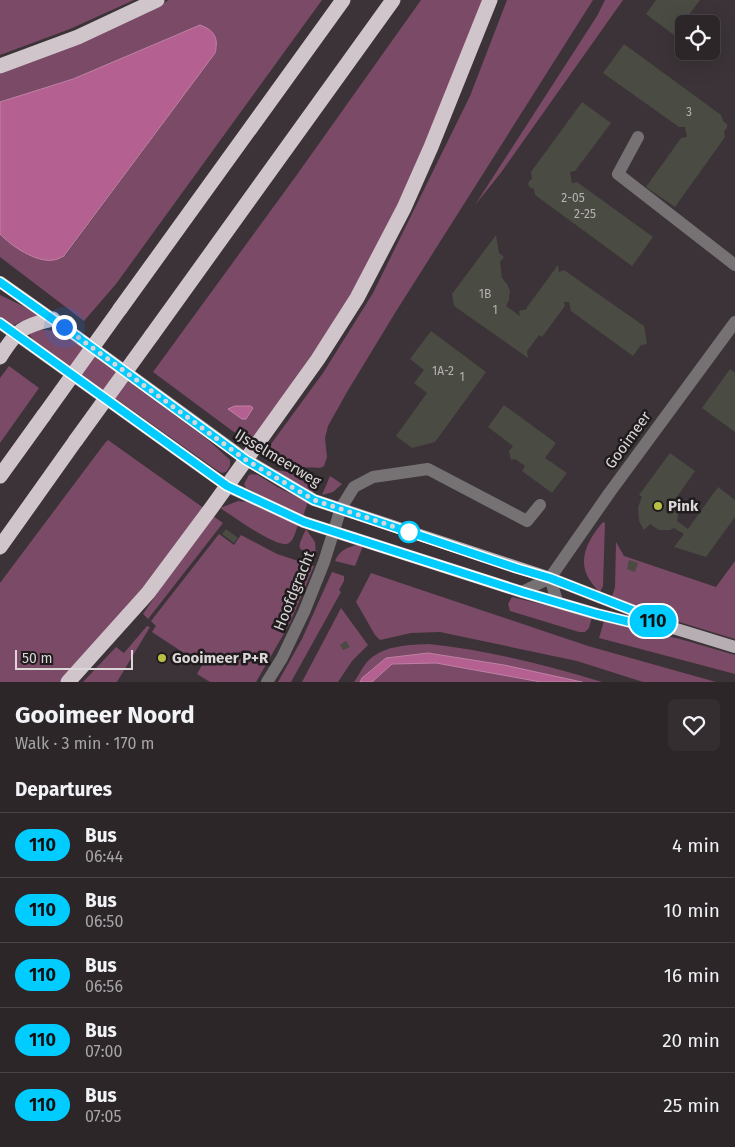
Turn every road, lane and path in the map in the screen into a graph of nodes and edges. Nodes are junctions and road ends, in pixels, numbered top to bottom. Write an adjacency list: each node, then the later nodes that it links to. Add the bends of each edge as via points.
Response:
1 (157, 0): 5 (highway, via 78,37)
2 (343, 0): 15 (highway, bridge)
3 (393, 0): 20 (highway, bridge)
4 (490, 0): 14 (highway, via 431,147 381,254 318,359)
5 (0, 66)
6 (638, 137): 7 (street, via 618,174)
7 (735, 265)
8 (0, 282): 9 (main road, IJsselmeerweg)
9 (53, 319): 12 (highway, via 31,324); 14 (main road, IJsselmeerweg)
10 (735, 322): 21 (street, Gooimeer)
11 (0, 323): 12 (main road, IJsselmeerweg)
12 (15, 335): 13 (highway); 16 (main road, IJsselmeerweg)
13 (0, 357)
14 (246, 460): 16 (highway); 18 (main road, IJsselmeerweg, via 314,500)
15 (0, 476)
16 (227, 486): 19 (main road, IJsselmeerweg, via 304,522); 26 (highway, via 148,593)
17 (540, 505): 18 (street, Hoofdgracht, via 527,521 428,469 373,477 354,488)
18 (341, 508): 19 (street, Hoofdgracht); 21 (main road, IJsselmeerweg)
19 (334, 530): 22 (main road, IJsselmeerweg); 27 (street, Hoofdgracht, via 304,612)
20 (0, 547)
21 (550, 578): 22 (street); 23 (street); 24 (main road, IJsselmeerweg)
22 (522, 592): 23 (main road, IJsselmeerweg)
23 (556, 601): 24 (main road, IJsselmeerweg, via 634,623)
24 (660, 624): 25 (main road, IJsselmeerweg)
25 (735, 647)
26 (68, 682)
27 (267, 682)

